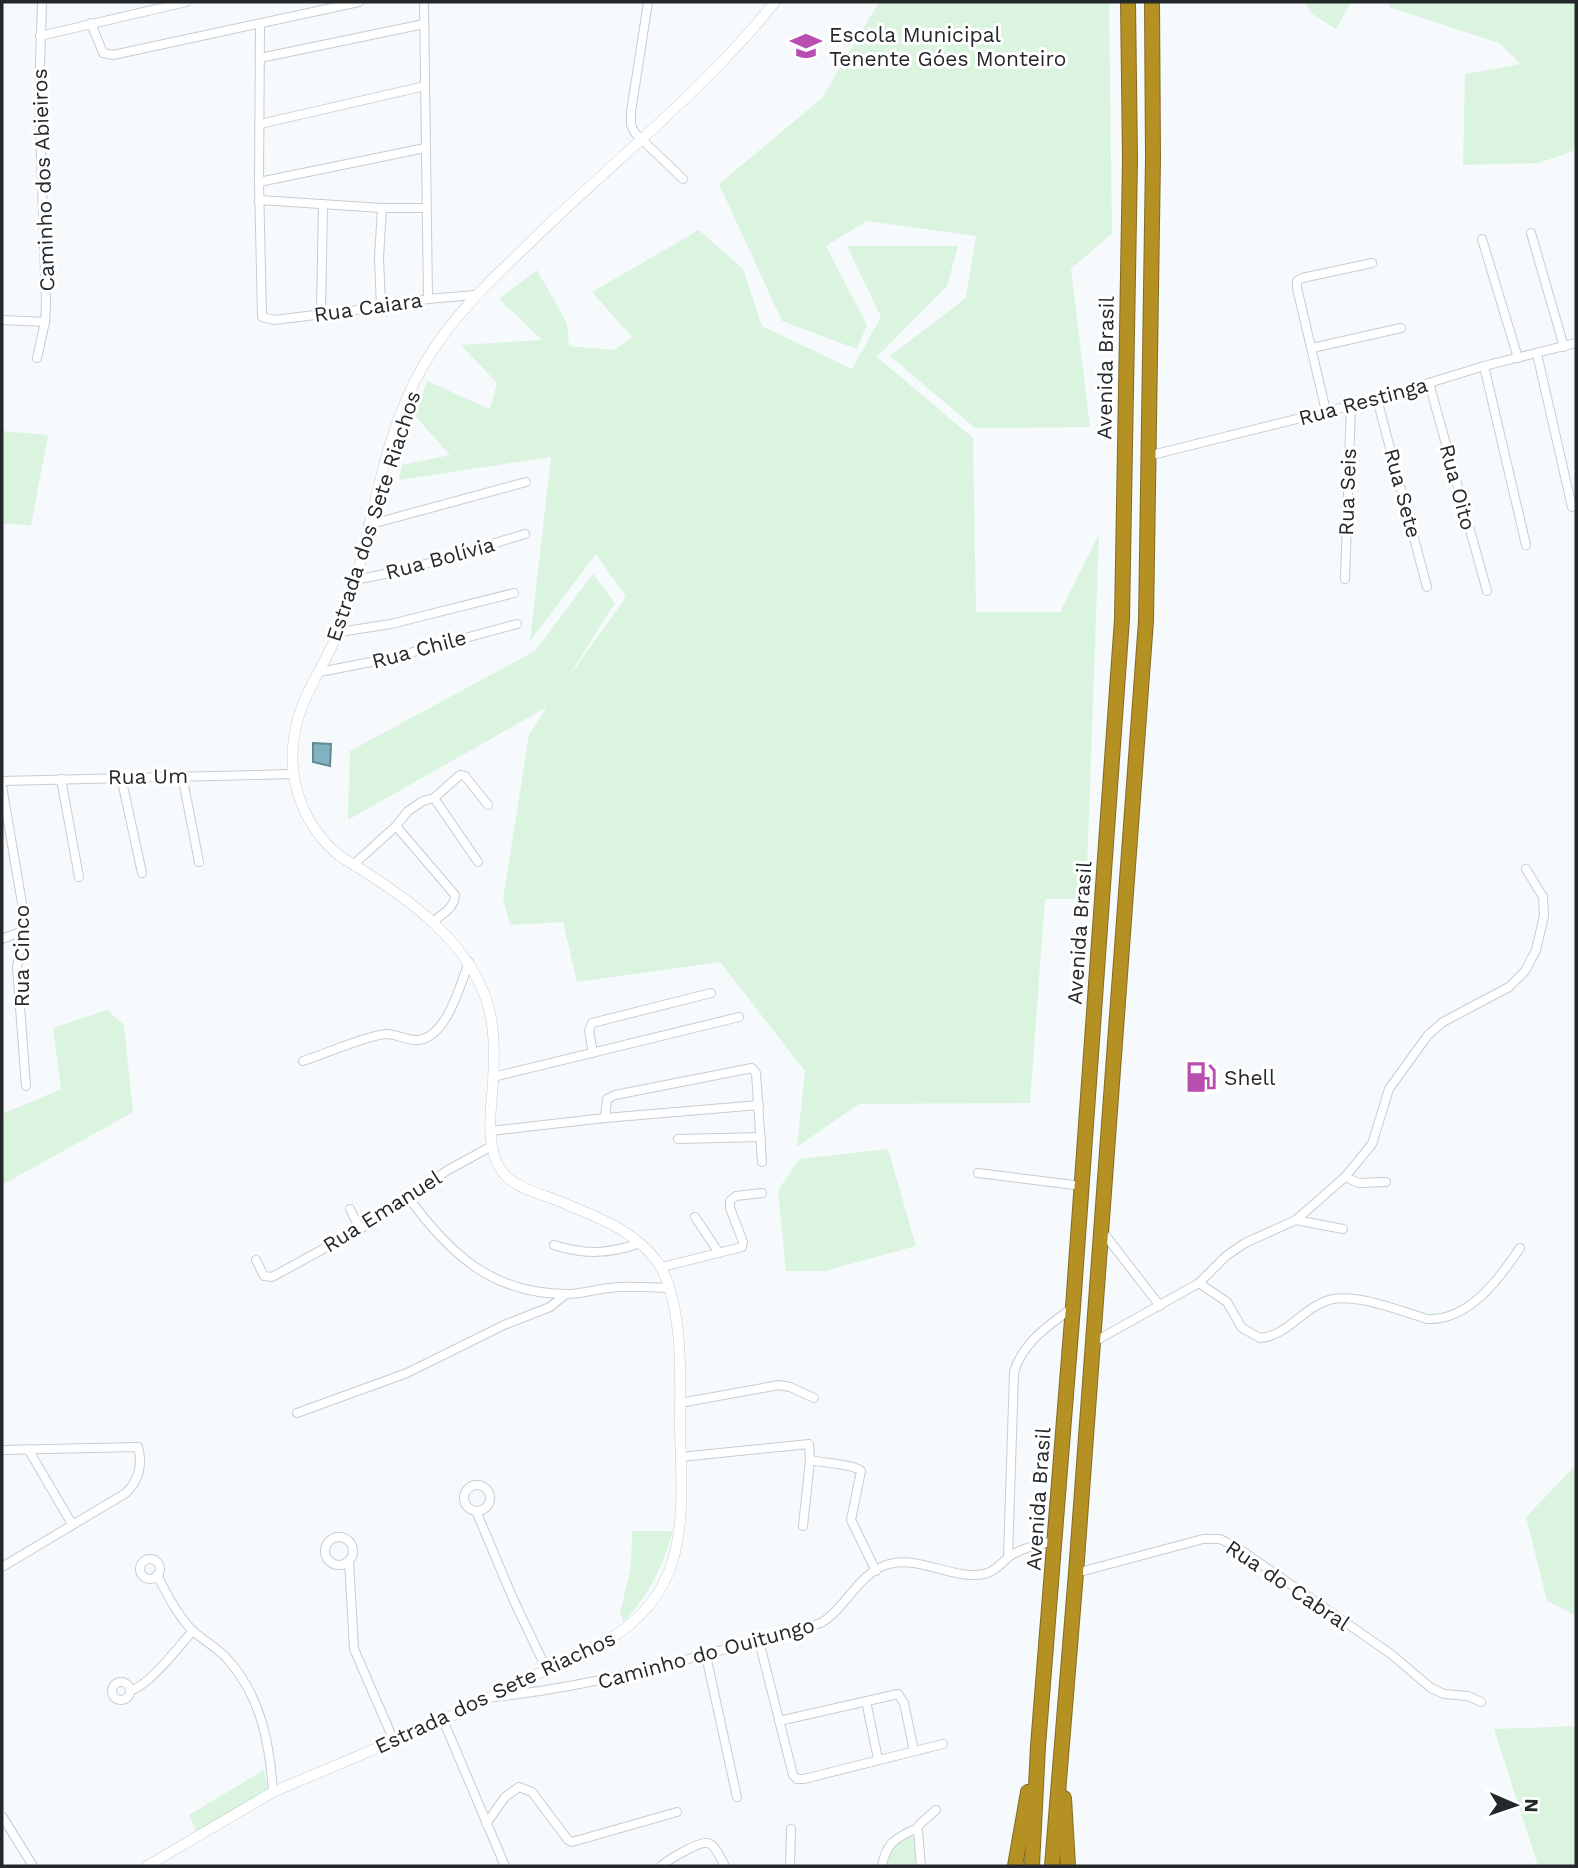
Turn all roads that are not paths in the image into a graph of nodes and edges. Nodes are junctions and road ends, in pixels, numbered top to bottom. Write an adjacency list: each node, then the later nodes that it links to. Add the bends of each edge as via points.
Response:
1 (42, 2): 12 (street, Caminho dos Abieiros)
2 (186, 2): 9 (street)
3 (359, 2): 11 (street)
4 (424, 2): 10 (street)
5 (648, 2): 16 (street, via 631,112 633,130)
6 (775, 2): 16 (street, Estrada dos Sete Riachos, via 748,36)
7 (1128, 2): 93 (highway, Avenida Brasil, via 1130,160 1122,619)
8 (1152, 2): 45 (highway, Avenida Brasil)
9 (91, 23): 11 (street, via 103,53 109,55); 12 (street)
10 (424, 24): 13 (street); 14 (street)
11 (260, 25): 13 (street)
12 (40, 36): 32 (street, Caminho dos Abieiros)
13 (260, 58): 15 (street)
14 (425, 86): 15 (street); 17 (street)
15 (260, 124): 19 (street)
16 (640, 139): 18 (street); 27 (street, Estrada dos Sete Riachos)
17 (425, 148): 19 (street); 23 (street)
18 (683, 179)
19 (259, 182): 20 (street)
20 (259, 200): 21 (street); 30 (street, Rua Caiara, via 262,317 274,320)
21 (323, 204): 22 (street); 30 (street)
22 (382, 208): 23 (street); 29 (street)
23 (426, 208): 28 (street)
24 (1531, 233): 35 (street)
25 (1482, 239): 39 (street)
26 (1372, 263): 36 (street, via 1298,279)
27 (475, 295): 28 (street, Rua Caiara); 48 (street, Estrada dos Sete Riachos, via 433,349 407,397)
28 (428, 299): 29 (street, Rua Caiara)
29 (381, 307): 30 (street, Rua Caiara)
30 (321, 313)
31 (2, 320): 32 (street)
32 (45, 322): 38 (street, Caminho dos Abieiros)
33 (1401, 328): 36 (street)
34 (1576, 343): 35 (street, Rua Restinga)
35 (1564, 347): 37 (street, Rua Restinga)
36 (1312, 348): 44 (street)
37 (1537, 354): 39 (street, Rua Restinga); 47 (street)
38 (37, 358)
39 (1518, 358): 40 (street, Rua Restinga)
40 (1484, 366): 41 (street, Rua Restinga); 50 (street)
41 (1429, 383): 42 (street, Rua Restinga); 54 (street, Rua Oito)
42 (1377, 400): 43 (street, Rua Restinga); 53 (street, Rua Sete)
43 (1351, 405): 44 (street, Rua Restinga); 51 (street, Rua Seis)
44 (1326, 411): 45 (street, Rua Restinga)
45 (1148, 456): 101 (highway, Avenida Brasil, via 1146,621)
46 (526, 482): 48 (street)
47 (1572, 507)
48 (368, 525): 52 (street, Estrada dos Sete Riachos)
49 (525, 534): 52 (street, Rua Bolívia, via 410,569)
50 (1526, 545)
51 (1345, 579)
52 (355, 580): 57 (street, Estrada dos Sete Riachos)
53 (1427, 587)
54 (1487, 591)
55 (514, 593): 57 (street, via 391,624)
56 (517, 624): 58 (street, Rua Chile)
57 (339, 632): 58 (street, Estrada dos Sete Riachos)
58 (320, 672): 59 (street, Estrada dos Sete Riachos, via 298,720)
59 (294, 774): 60 (street, Rua Um); 69 (street, Estrada dos Sete Riachos, via 300,803 314,830)
60 (182, 775): 61 (street, Rua Um); 67 (street)
61 (121, 777): 62 (street, Rua Um); 71 (street)
62 (61, 779): 63 (street, Rua Um); 72 (street)
63 (2, 783): 74 (street, Rua Cinco)
64 (434, 798): 65 (street, via 460,775); 66 (street, via 408,811); 68 (street)
65 (488, 805)
66 (396, 826): 69 (street); 73 (street, via 455,895 450,908)
67 (199, 862)
68 (478, 862)
69 (353, 865): 73 (street, Estrada dos Sete Riachos)
70 (1527, 869): 91 (street, via 1543,897 1544,916 1536,950 1525,971 1508,987 1428,1035 1388,1090 1372,1144)
71 (142, 873)
72 (79, 877)
73 (432, 922): 76 (street, Estrada dos Sete Riachos)
74 (23, 931): 75 (street); 82 (street, Rua Cinco, via 17,968)
75 (2, 939)
76 (469, 962): 80 (street, via 435,1034 417,1041 385,1034); 81 (street, Estrada dos Sete Riachos, via 491,1014)
77 (711, 993): 79 (street, via 592,1023)
78 (739, 1017): 79 (street)
79 (593, 1053): 81 (street)
80 (303, 1061)
81 (493, 1077): 85 (street, Estrada dos Sete Riachos)
82 (26, 1086)
83 (759, 1105): 84 (street); 84 (street, via 752,1068 615,1094 607,1099); 86 (street)
84 (605, 1118): 85 (street)
85 (491, 1130): 88 (street, Estrada dos Sete Riachos)
86 (761, 1137): 87 (street); 89 (street)
87 (678, 1139)
88 (492, 1146): 95 (street, Rua Emanuel); 102 (street, Estrada dos Sete Riachos, via 501,1170 516,1184 617,1227)
89 (762, 1163)
90 (978, 1173): 93 (street)
91 (1345, 1177): 92 (street, via 1359,1183); 98 (street)
92 (1386, 1182)
93 (1082, 1186): 112 (highway, Avenida Brasil)
94 (762, 1193): 105 (street, via 730,1201 743,1242 741,1248)
95 (408, 1197): 99 (street, Rua Emanuel); 110 (street, via 426,1223 473,1267 516,1288)
96 (350, 1209): 99 (street)
97 (695, 1217): 105 (street)
98 (1296, 1220): 100 (street); 108 (street, via 1235,1249)
99 (360, 1228): 106 (street, Rua Emanuel, via 272,1277 264,1276)
100 (1343, 1229)
101 (1101, 1231): 111 (street); 113 (highway, Avenida Brasil)
102 (640, 1243): 103 (street, via 598,1253); 107 (street, Estrada dos Sete Riachos)
103 (554, 1245)
104 (1520, 1248): 108 (street, via 1475,1300 1454,1315 1436,1319 1369,1301 1332,1299 1280,1332 1260,1338 1242,1328 1227,1302)
105 (719, 1253): 107 (street)
106 (256, 1260)
107 (662, 1267): 109 (street, Estrada dos Sete Riachos)
108 (1199, 1283): 111 (street)
109 (670, 1289): 110 (street, via 615,1287); 115 (street, Estrada dos Sete Riachos, via 677,1327)
110 (566, 1294): 116 (street, via 550,1307 407,1373)
111 (1160, 1306): 113 (street)
112 (1073, 1307): 124 (highway, Avenida Brasil); 125 (street, via 1035,1337 1014,1372)
113 (1092, 1343): 129 (highway, Avenida Brasil)
114 (814, 1398): 115 (street, via 779,1385)
115 (680, 1403): 119 (street, Estrada dos Sete Riachos)
116 (297, 1413)
117 (28, 1449): 118 (street); 122 (street); 122 (street, via 138,1447 141,1464 133,1486)
118 (2, 1450)
119 (681, 1457): 120 (street, via 807,1444); 134 (street, Estrada dos Sete Riachos, via 678,1538 656,1598 626,1629)
120 (810, 1460): 123 (street); 128 (street, via 854,1465 861,1471 851,1520)
121 (476, 1511): 134 (street)
122 (72, 1524): 127 (street)
123 (803, 1526)
124 (1056, 1541): 125 (street); 144 (highway, Avenida Brasil)
125 (1009, 1557): 128 (street, via 985,1574 904,1563)
126 (349, 1561): 142 (street, via 354,1649)
127 (2, 1567)
128 (876, 1571): 132 (street, Caminho do Ouitungo, via 821,1623)
129 (1076, 1573): 138 (street, Rua do Cabral, via 1203,1539 1227,1542 1381,1647 1431,1688); 141 (highway, Avenida Brasil)
130 (157, 1576): 131 (street)
131 (193, 1631): 135 (street, via 149,1678); 147 (street, via 229,1660 258,1708)
132 (759, 1641): 133 (street, Caminho do Ouitungo); 140 (street)
133 (706, 1656): 136 (street, Caminho do Ouitungo, via 568,1688); 148 (street)
134 (547, 1670): 136 (street, Estrada dos Sete Riachos)
135 (130, 1691)
136 (492, 1698): 139 (street, Estrada dos Sete Riachos)
137 (866, 1702): 140 (street); 145 (street, via 898,1694); 146 (street)
138 (1481, 1702)
139 (443, 1720): 142 (street, Estrada dos Sete Riachos); 152 (street)
140 (779, 1721): 146 (street, via 797,1779)
141 (1061, 1735): 165 (highway, Avenida Brasil); 166 (highway)
142 (394, 1741): 147 (street, Estrada dos Sete Riachos)
143 (943, 1744): 145 (street)
144 (1038, 1746): 163 (highway); 164 (highway, Avenida Brasil)
145 (914, 1751): 146 (street)
146 (878, 1759)
147 (273, 1792): 156 (street, Estrada dos Sete Riachos)
148 (737, 1797)
149 (936, 1810): 154 (street)
150 (677, 1812): 152 (street, via 572,1842 532,1792 519,1787 505,1797)
151 (2, 1816): 155 (street)
152 (486, 1824): 157 (street)
153 (791, 1829): 160 (street)
154 (915, 1830): 161 (street, via 887,1846); 162 (street, via 920,1838)
155 (33, 1866)
156 (147, 1866)
157 (505, 1866)
158 (661, 1866): 159 (street, via 707,1843)
159 (726, 1866)
160 (790, 1866)
161 (882, 1866)
162 (921, 1866)
163 (1015, 1866)
164 (1032, 1866)
165 (1052, 1866)
166 (1068, 1866)

